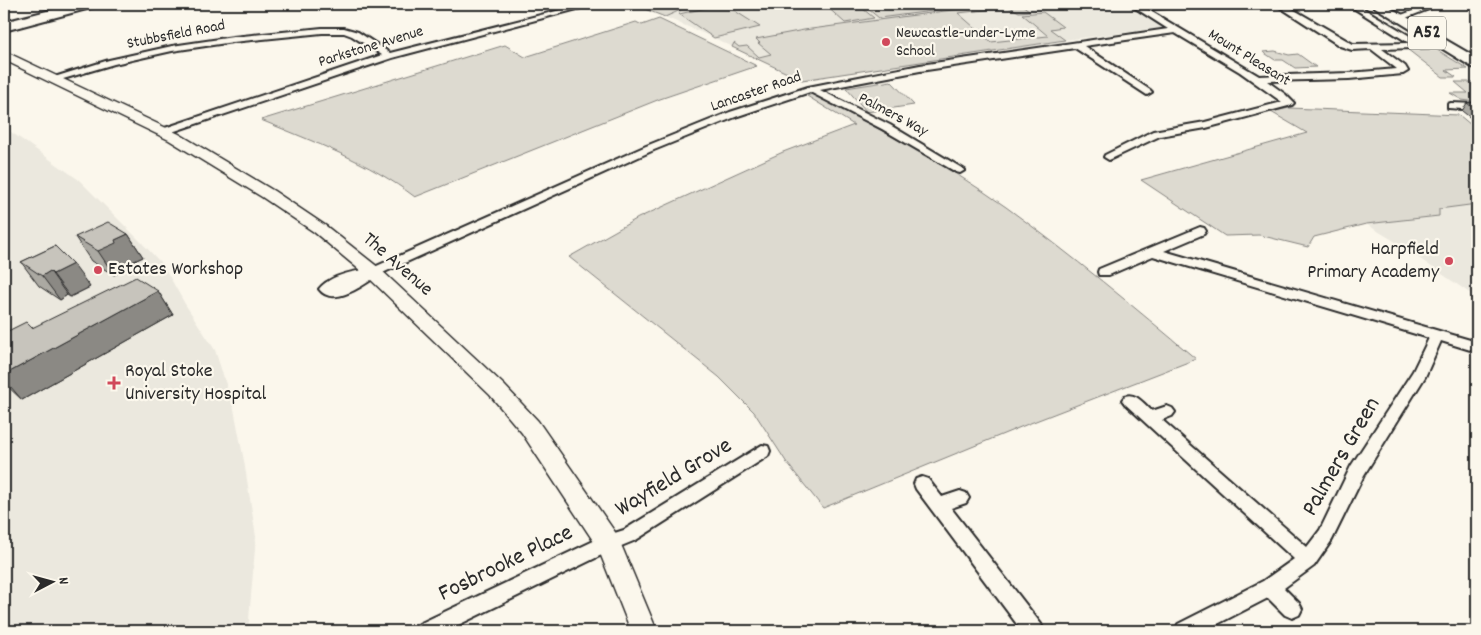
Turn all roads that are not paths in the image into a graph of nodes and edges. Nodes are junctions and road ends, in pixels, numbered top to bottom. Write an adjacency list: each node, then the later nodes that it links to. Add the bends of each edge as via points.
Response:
1 (64, 4): 13 (highway)
2 (89, 4): 14 (highway)
3 (592, 4): 21 (street, Parkstone Avenue)
4 (1210, 4): 5 (street)
5 (1238, 4)
6 (1279, 4): 19 (street, via 1336,42 1352,47)
7 (1351, 4): 18 (street)
8 (1376, 4): 12 (main road, A52)
9 (1438, 4): 12 (street)
10 (1135, 5): 11 (street); 15 (street, Mount Pleasant)
11 (1186, 5)
12 (1400, 17): 16 (main road, A52)
13 (4, 19)
14 (4, 27)
15 (1175, 30): 17 (street, Lancaster Road); 24 (street, Mount Pleasant)
16 (1445, 44): 18 (street); 22 (main road, A52)
17 (1078, 45): 25 (street, Lancaster Road); 26 (street)
18 (1419, 45): 19 (street)
19 (1373, 46): 24 (street, via 1403,71)
20 (4, 55): 23 (street, The Avenue)
21 (389, 56): 23 (street, Stubbsfield Road, via 352,33 306,32 195,45); 29 (street, Parkstone Avenue)
22 (1475, 61)
23 (53, 79): 29 (street, The Avenue)
24 (1257, 79): 30 (street, Mount Pleasant, via 1289,103 1206,125 1156,133)
25 (811, 88): 31 (street, Palmers Way); 34 (street, Lancaster Road, via 734,114 650,148)
26 (1147, 92)
27 (1451, 106): 28 (street)
28 (1477, 107)
29 (164, 132): 34 (street, The Avenue, via 268,194 320,229)
30 (1109, 157)
31 (960, 170)
32 (1200, 231): 33 (street)
33 (1154, 252): 35 (street); 36 (street)
34 (372, 272): 45 (street, The Avenue, via 483,376 530,427)
35 (1104, 272)
36 (1437, 335): 37 (street); 46 (street, Palmers Green, via 1420,374 1357,471 1326,535)
37 (1477, 347)
38 (1130, 400): 40 (street)
39 (1167, 412): 40 (street)
40 (1150, 418): 46 (street)
41 (762, 451): 45 (street, Wayfield Grove, via 630,534)
42 (922, 484): 44 (street)
43 (960, 498): 44 (street)
44 (938, 505): 51 (street)
45 (608, 543): 49 (street, Fosbrooke Place); 50 (street, The Avenue)
46 (1308, 560): 47 (street, Palmers Green)
47 (1270, 587): 48 (street); 52 (street, Palmers Green)
48 (1292, 609)
49 (426, 631)
50 (644, 631)
51 (1034, 631)
52 (1185, 631)

